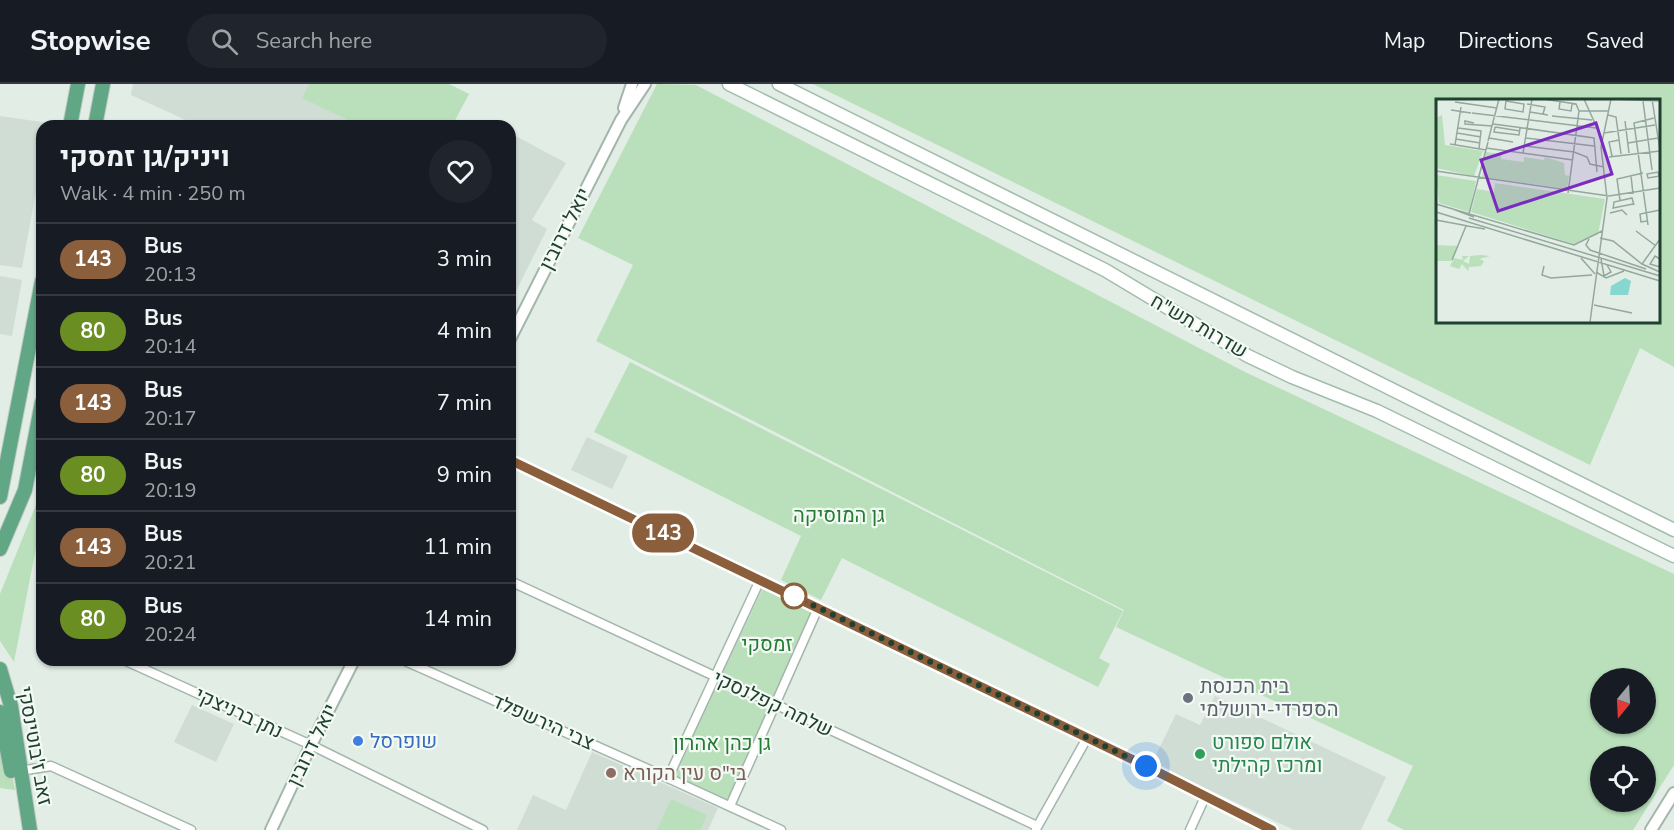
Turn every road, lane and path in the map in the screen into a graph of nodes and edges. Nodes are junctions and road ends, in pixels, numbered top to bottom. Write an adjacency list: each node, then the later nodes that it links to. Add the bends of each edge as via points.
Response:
1 (78, 84): 7 (main road)
2 (103, 84): 8 (main road)
3 (632, 84): 9 (street, יואל דרובין)
4 (645, 84): 9 (street, יואל דרובין)
5 (729, 84): 17 (main road, שדרות תש"ח, via 1105,270 1248,356 1377,411)
6 (779, 84): 15 (main road, שדרות תש"ח)
7 (71, 120)
8 (96, 120)
9 (621, 120): 11 (street, יואל דרובין)
10 (36, 312): 14 (main road)
11 (516, 327)
12 (36, 433): 16 (main road, via 25,490)
13 (516, 463): 18 (street)
14 (0, 497)
15 (1674, 530)
16 (0, 549)
17 (1674, 556)
18 (760, 580): 20 (street); 25 (street)
19 (516, 584): 25 (street, שלמה קפלנסקי)
20 (818, 608): 26 (street); 28 (street)
21 (137, 666): 29 (street, נתן ברניצקי)
22 (351, 666): 29 (street, יואל דרובין)
23 (416, 666): 31 (street, צבי הירשפלד)
24 (0, 669): 30 (main road, זאב ז'בוטינסקי, via 11,706)
25 (716, 677): 26 (street, שלמה קפלנסקי); 31 (street)
26 (776, 705): 34 (street); 35 (street, שלמה קפלנסקי)
27 (0, 711): 36 (main road, זאב ז'בוטינסקי)
28 (1088, 738): 33 (street); 35 (street)
29 (310, 745): 39 (street, יואל דרובין); 40 (street, נתן ברניצקי)
30 (20, 771): 37 (main road, זאב ז'בוטינסקי); 38 (street, via 51,766)
31 (668, 778): 34 (street, צבי הירשפלד)
32 (1674, 793): 44 (street)
33 (1205, 797): 42 (street); 43 (street)
34 (730, 806): 41 (street, צבי הירשפלד)
35 (1036, 828)
36 (21, 830)
37 (30, 830)
38 (192, 830)
39 (271, 830)
40 (483, 830)
41 (780, 830)
42 (1190, 830)
43 (1272, 830)
44 (1651, 830)

